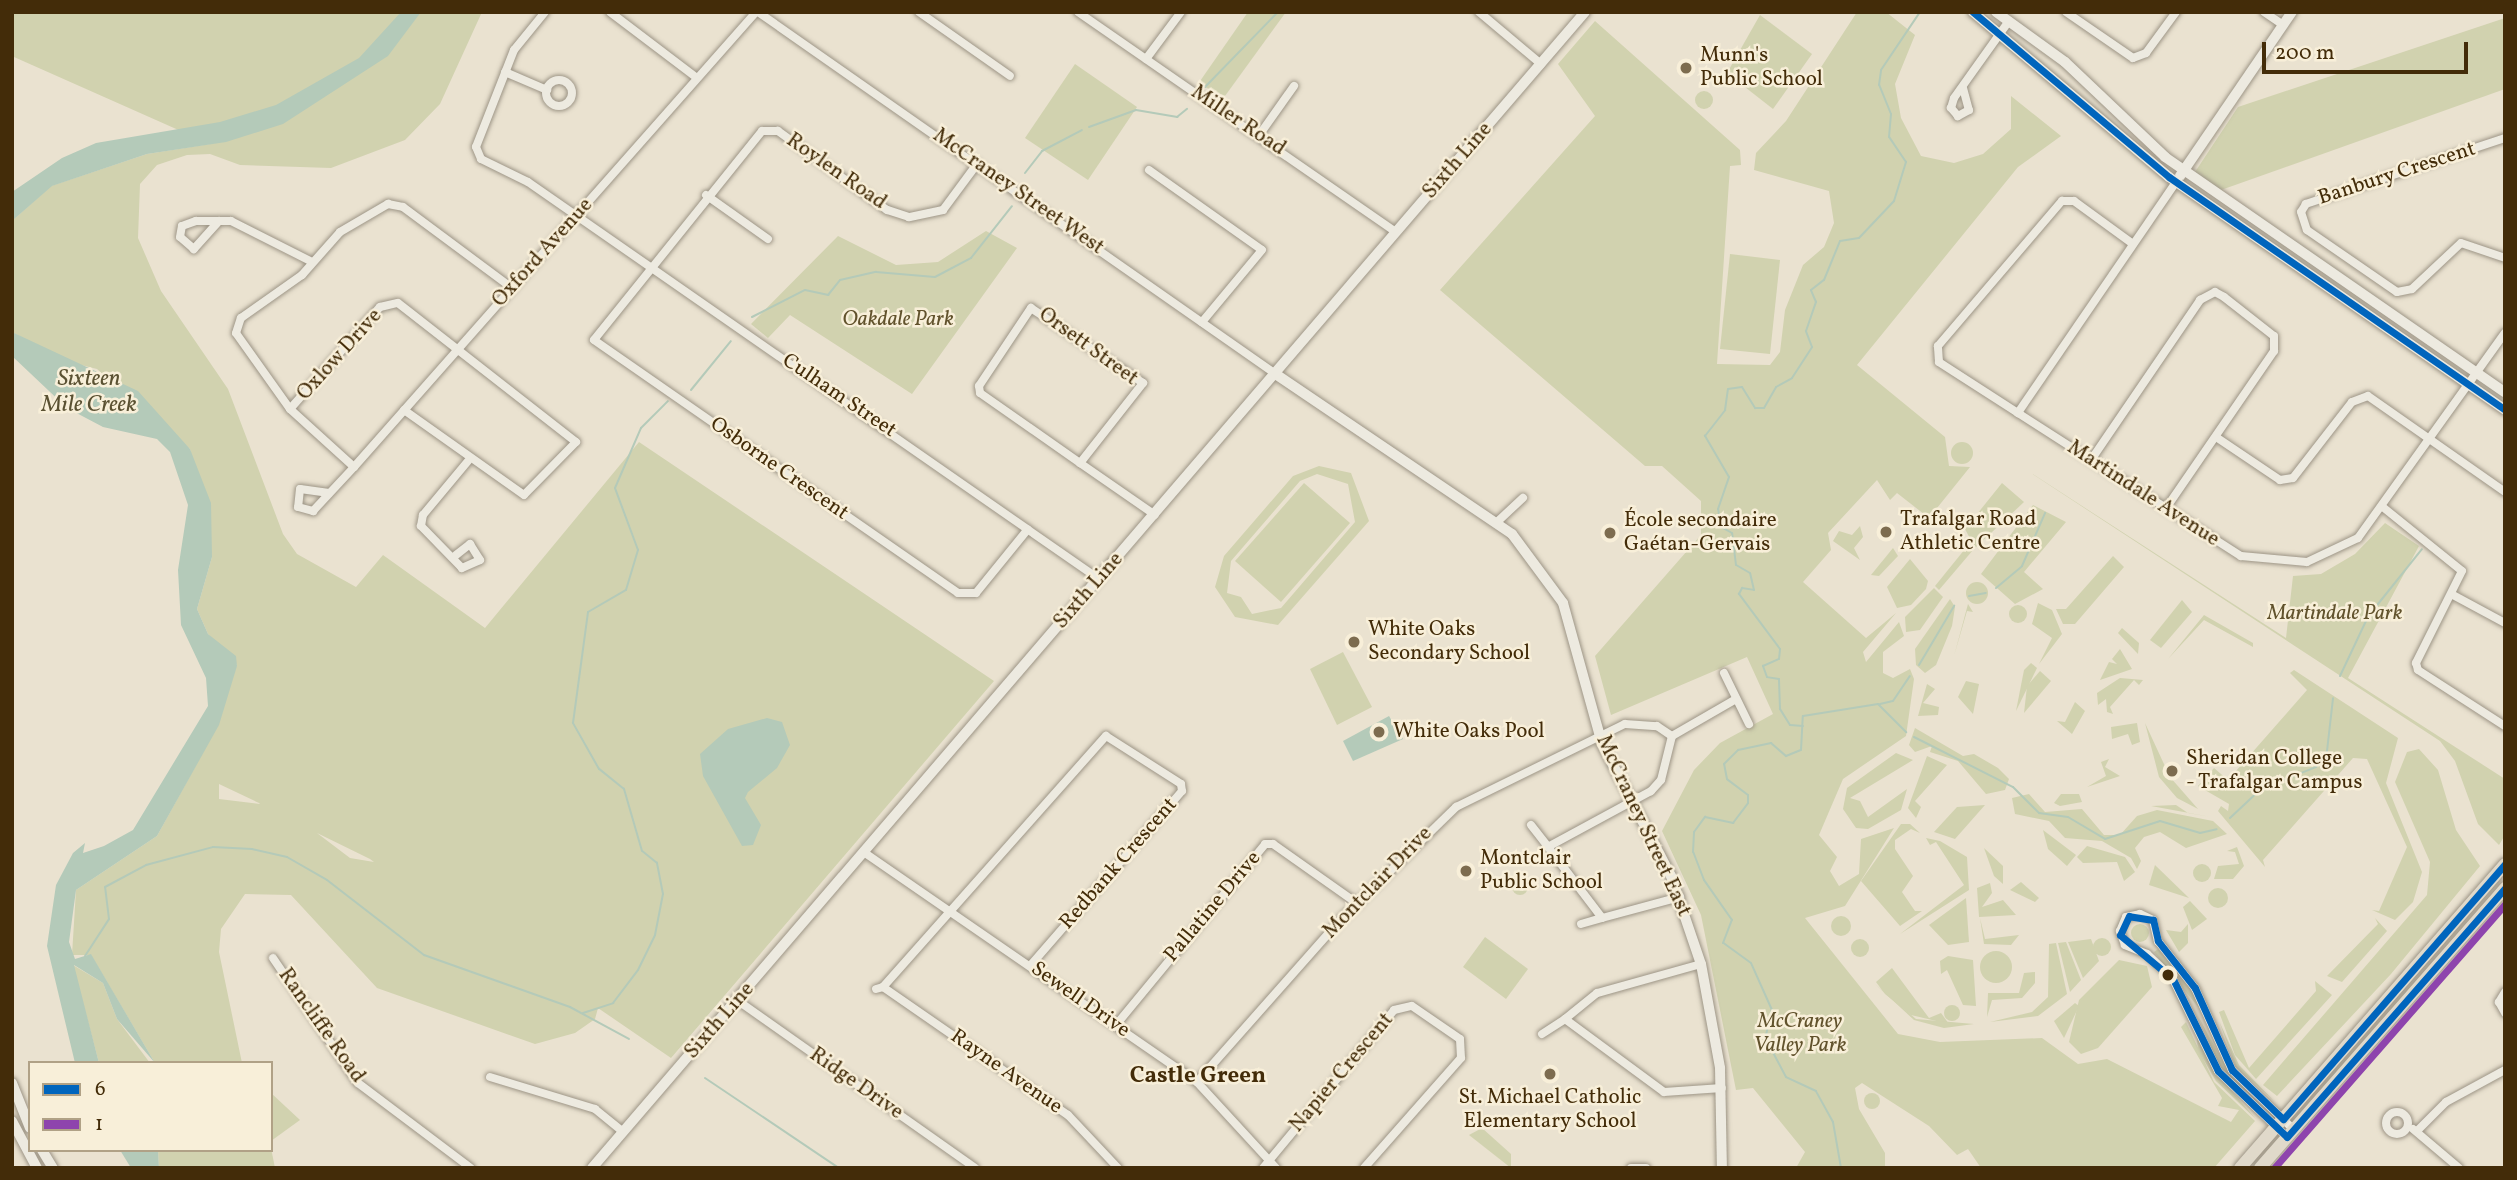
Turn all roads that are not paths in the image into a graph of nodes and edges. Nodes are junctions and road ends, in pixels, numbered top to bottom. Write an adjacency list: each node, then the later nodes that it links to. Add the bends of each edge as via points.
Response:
1 (545, 12): 20 (street, via 514,50)
2 (610, 12): 22 (street)
3 (757, 12): 22 (street, Oxford Avenue); 28 (street, McCraney Street West)
4 (919, 12): 21 (street)
5 (1077, 12): 18 (street, Miller Road)
6 (1181, 12): 18 (street)
7 (1479, 12): 19 (street)
8 (1585, 12): 19 (street, Sixth Line)
9 (1973, 12): 17 (street)
10 (1996, 12): 15 (street)
11 (2066, 12): 12 (street, via 2133,58 2146,53)
12 (2176, 12)
13 (2264, 12): 16 (street)
14 (2292, 12): 16 (street)
15 (2009, 21): 17 (street); 30 (street, via 2064,62)
16 (2283, 25): 30 (street)
17 (2002, 32): 24 (street); 31 (street)
18 (1146, 59): 26 (street, Miller Road)
19 (1541, 64): 35 (street, Sixth Line)
20 (505, 72): 25 (street); 33 (street, Culham Street, via 477,153)
21 (1010, 76)
22 (697, 78): 33 (street, Oxford Avenue)
23 (1294, 86): 26 (street)
24 (1963, 88)
25 (547, 90)
26 (1260, 134): 35 (street, Miller Road)
27 (2505, 138): 38 (street, Banbury Crescent, via 2306,204 2301,212 2307,230 2397,292 2412,289 2461,243)
28 (976, 164): 32 (street, Roylen Road, via 943,209 909,218 887,210 771,129 762,131); 42 (street, McCraney Street West)
29 (1149, 170): 42 (street, via 1262,250)
30 (2184, 171): 31 (street); 45 (street)
31 (2176, 181): 37 (street); 47 (street)
32 (706, 195): 36 (street); 40 (street, Roylen Road)
33 (576, 216): 40 (street, Culham Street); 41 (street, Oxford Avenue)
34 (219, 221): 34 (street, via 182,226 180,237 194,249); 39 (street, via 250,225)
35 (1396, 232): 46 (street, Sixth Line)
36 (768, 239)
37 (2133, 244): 52 (street); 52 (street, Martindale Avenue, via 2074,201 2062,201 1938,346 1939,362)
38 (2505, 258)
39 (312, 262): 41 (street, via 340,232 388,204 403,207); 49 (street, via 236,325)
40 (650, 267): 66 (street, Culham Street); 66 (street, Osborne Crescent, via 594,340 958,593 976,593)
41 (512, 288): 44 (street, Oxford Avenue)
42 (1202, 321): 46 (street, McCraney Street West)
43 (2505, 333): 45 (street, Martindale Avenue)
44 (456, 351): 49 (street, Oxlow Drive, via 390,302); 50 (street, Oxford Avenue); 56 (street, via 576,442 531,495)
45 (2479, 374): 47 (street, Martindale Avenue); 48 (street)
46 (1276, 375): 64 (street, Sixth Line); 65 (street, McCraney Street East)
47 (2471, 387): 51 (street); 54 (street, Martindale Avenue)
48 (2505, 392)
49 (290, 410): 58 (street)
50 (404, 410): 56 (street); 58 (street, Oxford Avenue)
51 (2505, 410)
52 (2018, 413): 55 (street, Martindale Avenue)
53 (2216, 437): 54 (street, via 2280,480 2293,478 2352,402 2368,396); 55 (street, via 2276,342 2215,292 2200,300); 62 (street)
54 (2431, 440): 59 (street); 63 (street, Martindale Avenue)
55 (2091, 460): 62 (street, Martindale Avenue)
56 (468, 461): 67 (street, via 423,515 421,526)
57 (1080, 463): 57 (street, Orsett Street, via 980,393 982,380 1031,307 1143,383); 64 (street, Orsett Street)
58 (354, 467): 60 (street, Oxford Avenue)
59 (2505, 492)
60 (329, 493)
61 (1523, 498): 65 (street)
62 (2166, 508): 63 (street, Martindale Avenue, via 2241,556 2286,565 2343,550)
63 (2384, 508): 69 (street, via 2459,564 2462,577)
64 (1155, 514): 68 (street, Sixth Line)
65 (1496, 523): 75 (street, McCraney Street East, via 1537,564 1563,603)
66 (1028, 529): 68 (street, Culham Street)
67 (456, 555)
68 (1100, 579): 80 (street, Sixth Line)
69 (2453, 595): 70 (street); 74 (street, via 2416,663 2418,670)
70 (2505, 623)
71 (1724, 673): 72 (street)
72 (1736, 699): 73 (street); 76 (street)
73 (1749, 724)
74 (2505, 726)
75 (1599, 735): 76 (street, Montclair Drive, via 1642,722); 77 (street, McCraney Street East); 84 (street, Montclair Drive, via 1455,807)
76 (1672, 736): 77 (street, via 1661,780)
77 (1632, 804): 79 (street); 83 (street, McCraney Street East)
78 (1531, 825): 79 (street)
79 (1548, 847): 86 (street)
80 (865, 853): 85 (street, Sewell Drive); 94 (street, Sixth Line)
81 (2504, 865): 106 (main road)
82 (2505, 888): 110 (main road)
83 (1680, 897): 86 (street); 91 (street, McCraney Street East)
84 (1358, 904): 97 (street, Pallatine Drive, via 1273,844 1265,844); 101 (street, Montclair Drive)
85 (950, 910): 92 (street, Sewell Drive); 92 (street, Redbank Crescent, via 1099,737 1181,784 1182,792); 120 (street, Rayne Avenue, via 880,988 1068,1115)
86 (1602, 918): 87 (street)
87 (1581, 924)
88 (2156, 937): 89 (street); 89 (street, via 2147,916 2126,918 2121,939); 106 (street, via 2195,988 2232,1070)
89 (2137, 950): 106 (street, via 2182,992 2218,1071)
90 (272, 958): 117 (street, Rancliffe Road, via 358,1083)
91 (1701, 964): 96 (street, via 1597,993); 103 (street, McCraney Street East)
92 (1031, 965): 97 (street, Sewell Drive)
93 (2505, 992): 95 (street, via 2499,1003)
94 (737, 1000): 108 (street, Sixth Line); 119 (street, Ridge Drive)
95 (2505, 1013)
96 (1564, 1019): 98 (street); 103 (street, via 1664,1092)
97 (1116, 1024): 101 (street, Sewell Drive)
98 (1542, 1034)
99 (2505, 1070): 109 (street, via 2446,1102)
100 (490, 1077): 108 (street, via 595,1109)
101 (1197, 1082): 114 (street, Sewell Drive)
102 (12, 1083): 105 (street)
103 (1722, 1088): 125 (street, McCraney Street East)
104 (12, 1122): 111 (street)
105 (28, 1123)
106 (2279, 1123): 110 (street); 126 (main road)
107 (2407, 1127): 109 (street)
108 (622, 1131): 118 (street, Sixth Line)
109 (2417, 1131): 128 (street)
110 (2290, 1133): 127 (main road)
111 (28, 1151)
112 (28, 1152): 115 (street)
113 (43, 1152): 116 (street)
114 (1265, 1165): 121 (street, Sewell Drive); 122 (street, Napier Crescent, via 1394,1010 1412,1006 1460,1040 1461,1058)
115 (37, 1168)
116 (52, 1168)
117 (471, 1168)
118 (592, 1168)
119 (975, 1168)
120 (1118, 1168)
121 (1276, 1168)
122 (1364, 1168)
123 (1631, 1168): 124 (street)
124 (1646, 1168)
125 (1722, 1168)
126 (2241, 1168)
127 (2260, 1168)
128 (2459, 1168)

